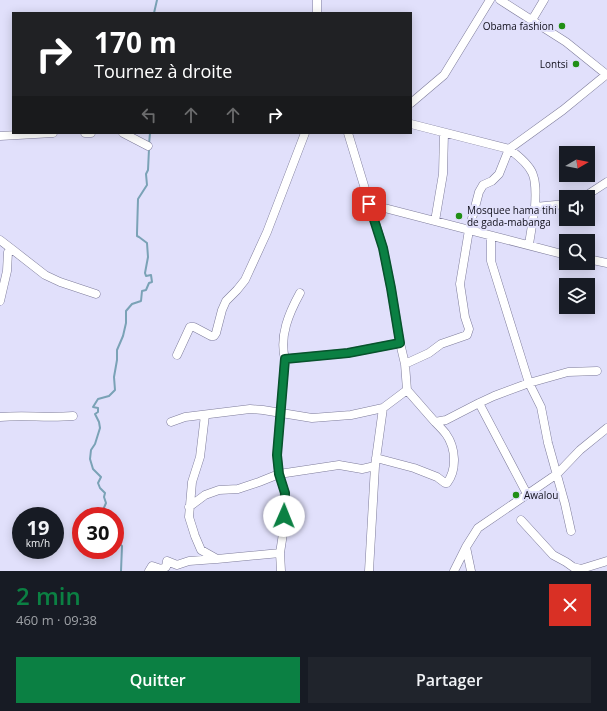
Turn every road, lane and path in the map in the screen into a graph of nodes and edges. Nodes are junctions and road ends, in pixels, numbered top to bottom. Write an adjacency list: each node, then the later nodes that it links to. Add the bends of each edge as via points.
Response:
1 (490, 0): 6 (street, via 444,75)
2 (500, 0): 4 (street)
3 (544, 0): 4 (street)
4 (532, 20): 5 (street, via 566,42)
5 (607, 75): 15 (street)
6 (412, 102)
7 (412, 124): 8 (street)
8 (444, 133): 15 (street); 21 (street, via 443,174)
9 (36, 134): 13 (street)
10 (125, 134): 14 (street)
11 (306, 134): 34 (street, via 267,232 245,280 226,301 216,333 211,336 190,327)
12 (348, 134): 18 (street)
13 (0, 136)
14 (148, 146)
15 (509, 149): 20 (street, via 523,159 532,171 537,186); 22 (street, via 499,174 483,185 479,192)
16 (607, 182): 17 (street)
17 (595, 190)
18 (369, 204): 21 (street); 33 (street, via 383,248)
19 (559, 205): 20 (street)
20 (535, 207): 25 (street)
21 (435, 221): 22 (street)
22 (469, 230): 23 (street); 36 (street, via 460,284 469,329 467,335 441,344 429,353)
23 (491, 236): 25 (street); 38 (street, via 491,261)
24 (0, 240): 26 (street)
25 (529, 244): 27 (street)
26 (13, 250): 31 (street, via 44,275); 32 (street, via 8,252 7,271)
27 (559, 253)
28 (595, 260): 29 (street)
29 (607, 263)
30 (300, 293): 35 (street, via 286,324 283,351)
31 (96, 294)
32 (0, 301)
33 (400, 343): 35 (street, via 348,353); 36 (street)
34 (177, 355)
35 (285, 359): 42 (street)
36 (405, 364): 39 (street)
37 (597, 371): 38 (street, via 568,372)
38 (529, 383): 40 (street); 51 (street, via 541,407)
39 (407, 390): 41 (street); 47 (street)
40 (479, 403): 47 (street, via 446,420); 53 (street)
41 (383, 408): 42 (street, via 351,415 312,418); 49 (street)
42 (279, 413): 43 (street, via 250,410); 50 (street)
43 (205, 415): 46 (street, via 185,417); 52 (street, via 200,457)
44 (73, 416): 45 (street)
45 (0, 417)
46 (171, 422)
47 (435, 422): 49 (street, via 447,435 454,452 455,466 447,483 414,468)
48 (607, 428): 51 (street, via 580,450)
49 (375, 462): 50 (street, via 362,469 339,466); 64 (street)
50 (279, 474): 54 (street, via 238,489 219,490); 59 (street, via 285,493)
51 (557, 474): 53 (street); 57 (street)
52 (191, 493): 54 (street); 55 (street)
53 (528, 494): 58 (street, via 478,528)
54 (205, 495): 55 (street)
55 (189, 507): 60 (street, via 189,517 201,550)
56 (521, 520): 61 (street, via 553,555 573,567 581,569)
57 (571, 532)
58 (466, 547): 65 (street); 66 (street)
59 (280, 554): 60 (street); 63 (street)
60 (217, 559): 62 (street, via 189,561 177,565 167,561 166,567 161,569 152,566)
61 (607, 561)
62 (149, 571)
63 (281, 571)
64 (369, 571)
65 (454, 571)
66 (471, 571)

